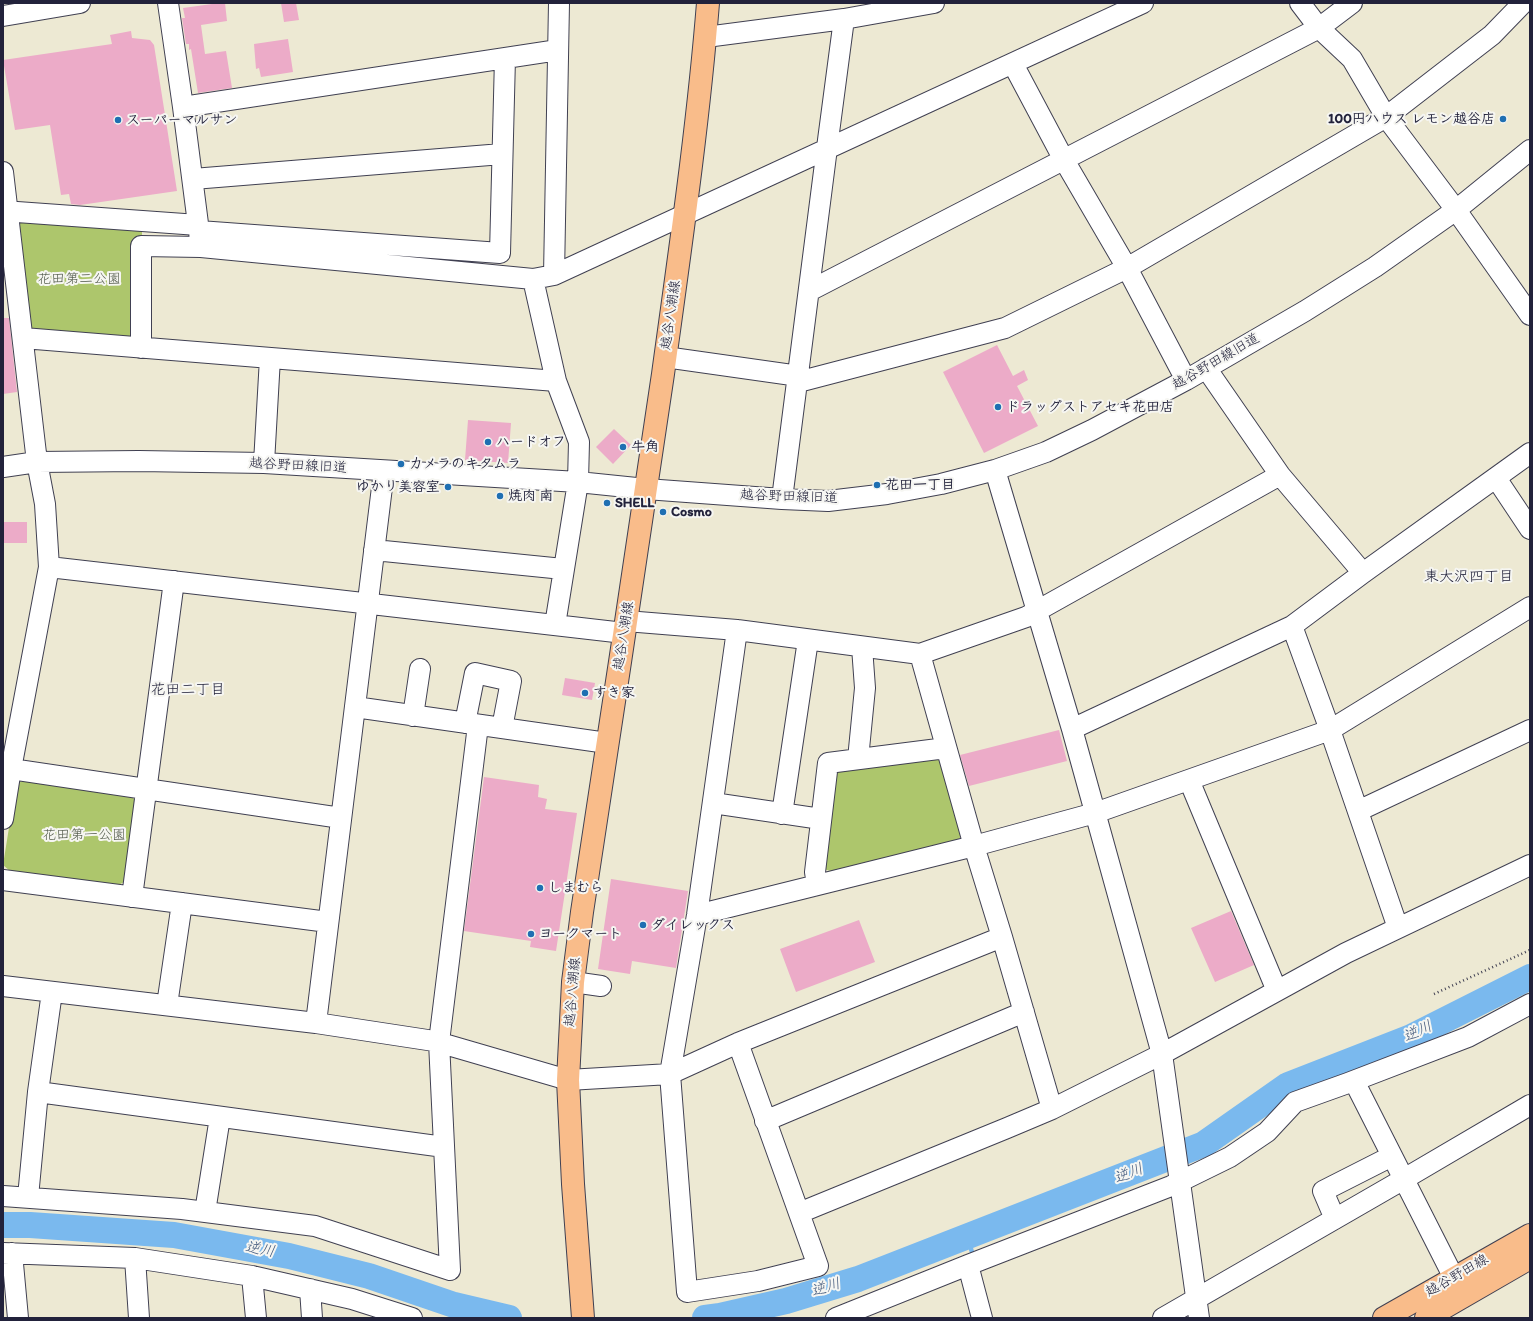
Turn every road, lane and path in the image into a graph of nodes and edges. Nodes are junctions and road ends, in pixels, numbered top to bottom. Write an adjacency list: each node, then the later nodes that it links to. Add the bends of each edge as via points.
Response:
1 (80, 3): 10 (street)
2 (168, 3): 17 (street)
3 (559, 3): 14 (street)
4 (708, 3): 13 (main road, 越谷八潮線)
5 (934, 3): 11 (street)
6 (1300, 3): 12 (street)
7 (1352, 3): 12 (street)
8 (1523, 3): 18 (street, via 1492,35)
9 (1133, 5): 16 (street)
10 (3, 16)
11 (844, 19): 13 (street); 19 (street)
12 (1319, 28): 18 (street, via 1352,59); 22 (street)
13 (706, 37): 27 (main road, 越谷八潮線)
14 (558, 50): 15 (street); 30 (street)
15 (505, 58): 17 (street); 21 (street)
16 (1013, 64): 19 (street); 22 (street)
17 (184, 107): 24 (street)
18 (1386, 117): 25 (street); 29 (street)
19 (826, 150): 27 (street); 32 (street)
20 (1530, 150): 25 (street, 越谷野田線旧道)
21 (502, 154): 24 (street); 28 (street, via 500,253)
22 (1064, 160): 29 (street); 32 (street)
23 (3, 172): 26 (street)
24 (193, 179): 28 (street)
25 (1456, 210): 33 (street); 38 (street, 越谷野田線旧道, via 1368,271)
26 (5, 211): 28 (street); 34 (street)
27 (685, 215): 30 (street); 36 (main road, 越谷八潮線)
28 (199, 234): 31 (street); 35 (street, via 141,246)
29 (1127, 268): 39 (street, via 1004,328); 40 (street)
30 (554, 275): 31 (street)
31 (534, 279): 41 (street)
32 (809, 291): 39 (street)
33 (1529, 312)
34 (22, 338): 35 (street); 43 (street)
35 (141, 348): 37 (street)
36 (665, 357): 39 (street); 51 (main road, 越谷八潮線)
37 (270, 358): 41 (street); 44 (street)
38 (1206, 368): 40 (street, 越谷野田線旧道); 48 (street)
39 (799, 379): 52 (street)
40 (1186, 380): 46 (street, 越谷野田線旧道, via 1046,452)
41 (556, 381): 50 (street, via 579,442)
42 (1530, 453): 49 (street)
43 (37, 462): 44 (street, 越谷野田線旧道); 45 (street, 越谷野田線旧道); 55 (street, via 45,504)
44 (264, 463): 47 (street, 越谷野田線旧道)
45 (3, 467)
46 (995, 470): 52 (street, 越谷野田線旧道, via 888,494 828,501); 61 (street)
47 (384, 471): 50 (street, 越谷野田線旧道); 54 (street)
48 (1280, 475): 57 (street); 61 (street)
49 (1496, 478): 53 (street); 57 (street)
50 (578, 482): 51 (street, 越谷野田線旧道); 56 (street)
51 (646, 489): 52 (street, 越谷野田線旧道); 64 (main road, 越谷八潮線)
52 (782, 499)
53 (1530, 529)
54 (374, 550): 56 (street); 59 (street)
55 (49, 567): 58 (street); 80 (street)
56 (563, 569): 62 (street)
57 (1363, 573): 63 (street)
58 (174, 581): 59 (street); 82 (street)
59 (368, 603): 62 (street); 70 (street)
60 (1530, 607): 75 (street)
61 (1038, 610): 68 (street, via 1026,617); 74 (street)
62 (555, 625): 64 (street)
63 (1292, 626): 74 (street); 75 (street)
64 (625, 627): 65 (street); 77 (main road, 越谷八潮線)
65 (738, 630): 66 (street); 83 (street)
66 (808, 640): 67 (street); 86 (street)
67 (862, 647): 68 (street); 79 (street, via 865,688)
68 (920, 654): 78 (street)
69 (420, 669): 71 (street)
70 (355, 707): 71 (street); 87 (street)
71 (413, 716): 72 (street)
72 (472, 724): 73 (street); 73 (street, via 475,673 511,681); 111 (street)
73 (502, 728): 77 (street)
74 (1072, 729): 85 (street)
75 (1330, 730): 81 (street); 84 (street)
76 (1530, 730): 84 (street)
77 (607, 743): 101 (main road, 越谷八潮線)
78 (946, 748): 79 (street); 90 (street)
79 (858, 759): 89 (street, via 828,763)
80 (11, 769): 82 (street); 88 (street)
81 (1189, 780): 85 (street); 104 (street)
82 (146, 789): 87 (street); 94 (street)
83 (713, 803): 86 (street); 96 (street)
84 (1358, 811): 98 (street)
85 (1096, 813): 90 (street); 113 (street)
86 (782, 814): 89 (street)
87 (341, 818): 97 (street)
88 (3, 819)
89 (821, 819): 93 (street, via 814,872)
90 (974, 846): 93 (street); 99 (street)
91 (1530, 865): 98 (street)
92 (3, 880): 94 (street)
93 (817, 885): 96 (street)
94 (132, 897): 95 (street)
95 (182, 903): 97 (street); 108 (street)
96 (697, 915): 114 (street, via 668,1045)
97 (328, 922): 110 (street)
98 (1398, 928): 104 (street)
99 (1002, 937): 109 (street); 112 (street)
100 (1530, 950): 106 (path)
101 (573, 982): 103 (street); 115 (main road, 越谷八潮線)
102 (3, 986): 105 (street)
103 (601, 986)
104 (1277, 991): 113 (street)
105 (52, 992): 108 (street); 117 (street)
106 (1434, 994)
107 (1530, 1004): 116 (street, via 1468,1037)
108 (167, 1005): 110 (street)
109 (1024, 1012): 119 (street); 121 (street)
110 (316, 1023): 111 (street)
111 (438, 1042): 115 (street); 122 (street)
112 (738, 1043): 114 (street); 121 (street)
113 (1162, 1054): 119 (street); 124 (street)
114 (670, 1074): 115 (street); 129 (street, via 687,1292 758,1281 818,1266)
115 (568, 1080): 146 (main road, 越谷八潮線, via 572,1184)
116 (1354, 1081): 123 (street); 124 (street, via 1294,1102 1267,1132 1230,1157)
117 (38, 1092): 120 (street); 127 (street)
118 (1530, 1105): 125 (street)
119 (1052, 1109): 129 (street)
120 (220, 1117): 122 (street); 128 (street)
121 (765, 1121): 129 (street)
122 (444, 1147): 128 (street, via 450,1270 316,1226)
123 (1392, 1156): 125 (street); 130 (street, via 1323,1191)
124 (1180, 1176): 135 (street); 139 (street)
125 (1404, 1179): 130 (street); 137 (street)
126 (3, 1196): 127 (street)
127 (28, 1197): 128 (street)
128 (205, 1212)
129 (799, 1213)
130 (1335, 1219): 139 (street)
131 (1530, 1235): 137 (main road, 越谷野田線)
132 (8, 1253): 133 (street); 141 (street)
133 (135, 1258): 136 (street); 142 (street)
134 (1530, 1258): 152 (main road, 越谷野田線)
135 (968, 1264): 147 (street); 148 (street)
136 (252, 1276): 138 (street); 143 (street)
137 (1454, 1278): 151 (main road, 越谷野田線)
138 (310, 1289): 140 (street, via 352,1299); 144 (street)
139 (1196, 1298): 149 (street); 150 (street)
140 (365, 1311): 145 (street)
141 (18, 1318)
142 (139, 1318)
143 (256, 1318)
144 (312, 1318)
145 (412, 1318)
146 (583, 1318)
147 (836, 1318)
148 (982, 1318)
149 (1163, 1318)
150 (1199, 1318)
151 (1384, 1318)
152 (1426, 1318)

